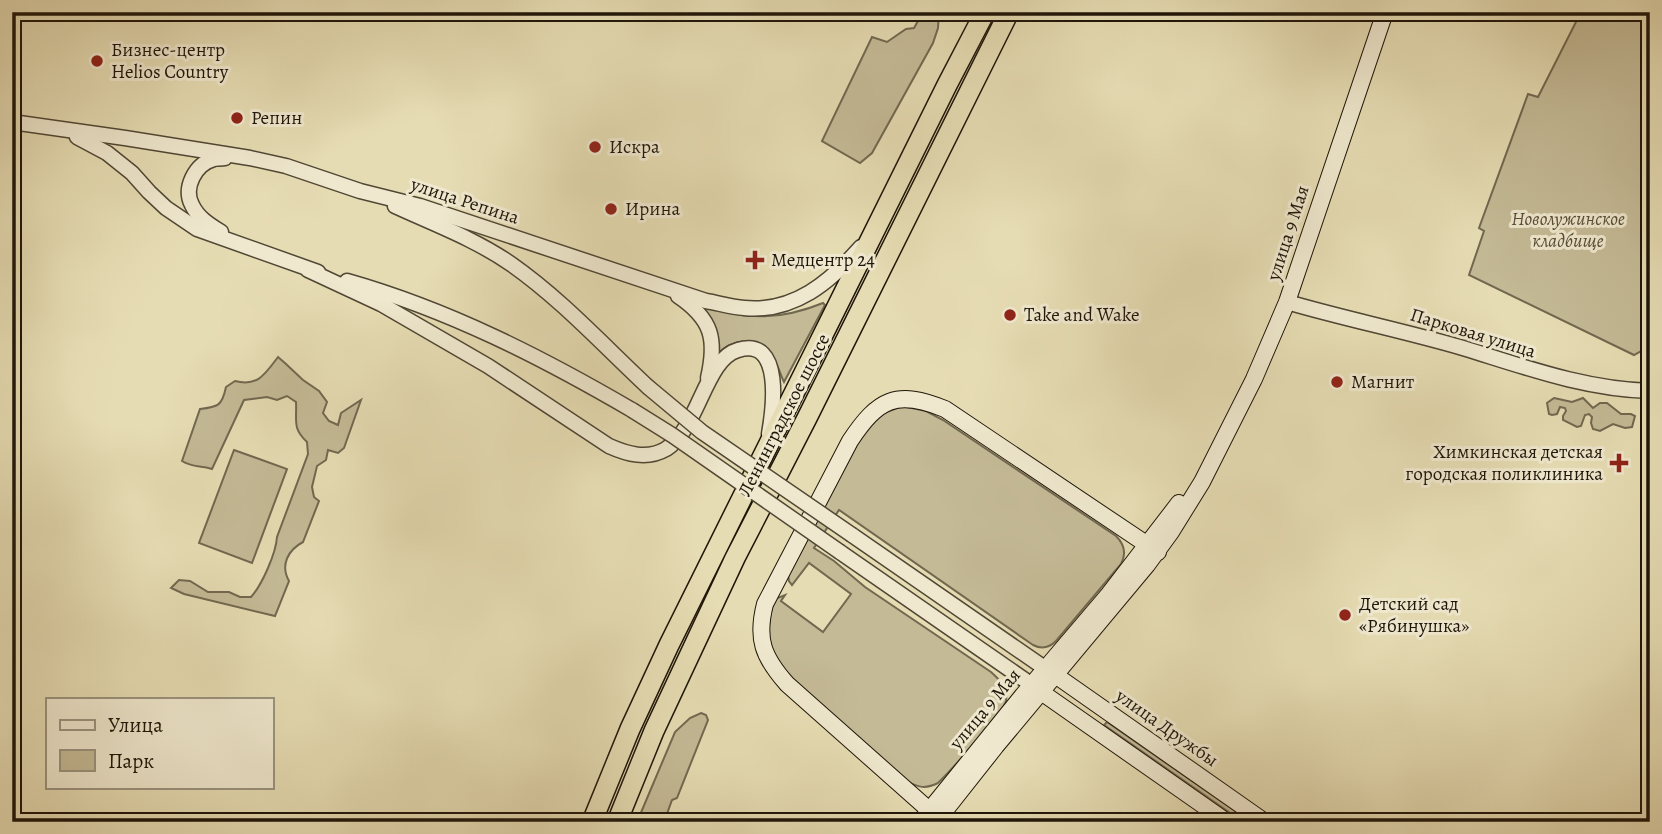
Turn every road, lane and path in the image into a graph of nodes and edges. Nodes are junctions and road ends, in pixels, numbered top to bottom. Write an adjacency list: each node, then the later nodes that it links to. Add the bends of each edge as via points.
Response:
1 (985, 12): 8 (highway, Ленинградское шоссе)
2 (1009, 12): 21 (highway, Ленинградское шоссе, via 729,569)
3 (1385, 12): 12 (main road, улица 9 Мая)
4 (12, 122): 5 (street, улица Репина)
5 (60, 130): 6 (street, улица Репина); 9 (street, via 107,153 166,208 197,229)
6 (244, 158): 7 (street, улица Репина, via 286,166); 9 (street, via 213,159 204,164 191,180 189,198 207,223)
7 (360, 191): 11 (street, улица Репина, via 420,206); 17 (street, bridge, via 510,263 702,432)
8 (876, 230): 11 (street, улица Репина, via 823,285 782,305 744,308); 15 (highway, Ленинградское шоссе)
9 (253, 250): 10 (street)
10 (308, 270): 13 (street, via 381,304 488,366 619,451 647,455 674,442 688,425); 18 (street, bridge, via 436,310 513,345 632,410)
11 (664, 287): 13 (street, via 697,311 709,329 713,350)
12 (1287, 302): 14 (street, Парковая улица, via 1585,384); 16 (main road, улица 9 Мая, via 1254,379 1193,498)
13 (707, 383): 15 (street, via 737,350 761,352 774,385)
14 (1650, 391)
15 (766, 450): 20 (highway, Ленинградское шоссе, via 669,645)
16 (1153, 548): 17 (main road, улица 9 Мая); 19 (main road, via 945,409 926,401 892,400 864,419 765,604 761,636 764,651 787,684)
17 (1050, 672): 18 (main road, улица 9 Мая); 23 (main road, улица Дружбы)
18 (1036, 689): 19 (main road, улица 9 Мая); 22 (main road)
19 (931, 818)
20 (592, 822)
21 (617, 822)
22 (1227, 822)
23 (1265, 822)

